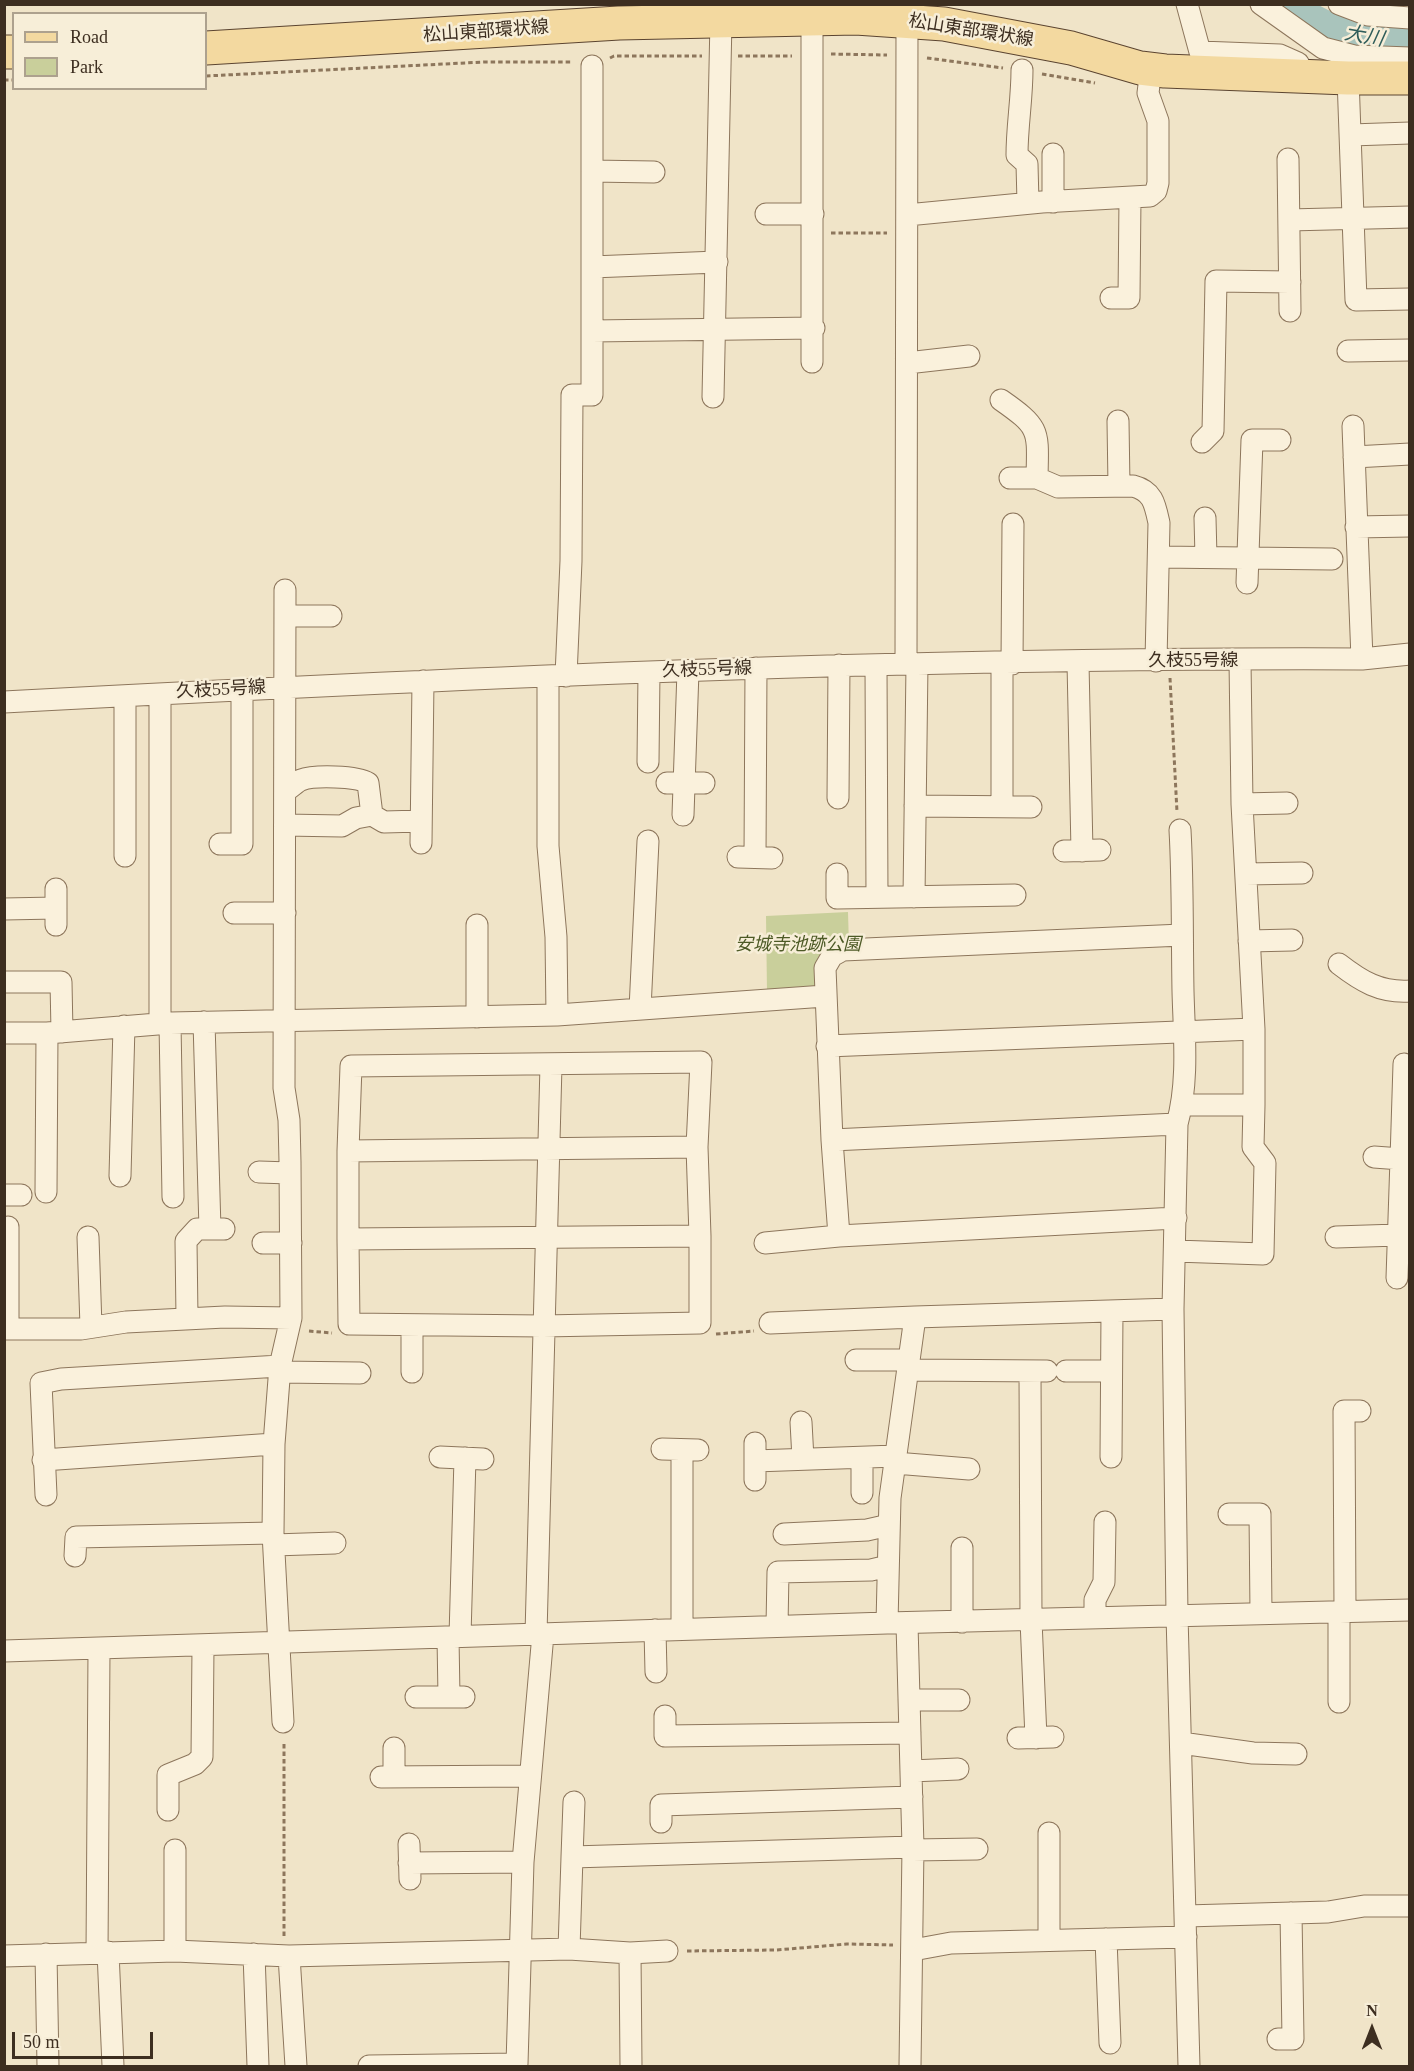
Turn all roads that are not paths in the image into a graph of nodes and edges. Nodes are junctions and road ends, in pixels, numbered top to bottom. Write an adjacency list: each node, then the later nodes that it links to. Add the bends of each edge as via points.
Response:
1 (1187, 4): 15 (street, via 1200,52 1280,55 1298,63)
2 (1261, 4): 11 (street, via 1323,48 1354,56)
3 (1339, 4): 6 (street, via 1368,15)
4 (771, 11): 8 (main road, 松山東部環状線); 9 (main road, 松山東部環状線)
5 (619, 14): 9 (main road, 松山東部環状線); 10 (main road, 松山東部環状線)
6 (1399, 14)
7 (894, 15): 8 (main road, 松山東部環状線); 13 (main road, 松山東部環状線, via 1071,48); 32 (street, via 907,56)
8 (812, 18): 31 (street)
9 (722, 20): 33 (street)
10 (207, 48)
11 (1410, 58)
12 (592, 66): 22 (street)
13 (1151, 69): 15 (main road, 松山東部環状線); 24 (street, via 1148,93 1158,122 1158,183 1150,196)
14 (1022, 70): 26 (street, via 1017,155 1027,164)
15 (1305, 76): 16 (main road, 松山東部環状線)
16 (1348, 78): 17 (main road, 松山東部環状線); 19 (street)
17 (1410, 78)
18 (1410, 133): 19 (street)
19 (1351, 135): 29 (street)
20 (1053, 154): 25 (street)
21 (1288, 159): 30 (street)
22 (592, 171): 23 (street); 34 (street)
23 (654, 172)
24 (1130, 198): 25 (street); 36 (street, via 1129,298)
25 (1053, 202): 26 (street)
26 (1028, 203): 32 (street)
27 (766, 214): 31 (street)
28 (1410, 217): 29 (street)
29 (1353, 219): 30 (street); 37 (street, via 1356,300)
30 (1289, 220): 35 (street)
31 (814, 224): 39 (street)
32 (907, 224): 46 (street)
33 (717, 262): 34 (street); 40 (street)
34 (592, 267): 41 (street)
35 (1290, 282): 38 (street); 52 (street, via 1216,281 1213,431)
36 (1112, 298)
37 (1410, 298)
38 (1290, 311)
39 (814, 328): 40 (street); 45 (street)
40 (715, 329): 41 (street); 47 (street)
41 (592, 331): 82 (street, via 592,395 572,395 571,561)
42 (1410, 350): 43 (street)
43 (1347, 351)
44 (969, 356): 46 (street)
45 (812, 362)
46 (907, 363): 75 (street)
47 (713, 397)
48 (1001, 400): 56 (street, via 1029,420 1036,431)
49 (1118, 421): 57 (street)
50 (1353, 426): 54 (street)
51 (1280, 440): 64 (street, via 1252,440)
52 (1202, 442)
53 (1410, 454): 54 (street)
54 (1354, 457): 61 (street)
55 (1010, 478): 56 (street)
56 (1036, 478): 57 (street, via 1058,487)
57 (1119, 486): 62 (street, via 1145,489 1154,500)
58 (1205, 518): 63 (street)
59 (1013, 524): 76 (street)
60 (1410, 526): 61 (street)
61 (1356, 527): 71 (street)
62 (1159, 557): 63 (street); 72 (street)
63 (1206, 557): 64 (street)
64 (1248, 557): 65 (street); 66 (street)
65 (1332, 559)
66 (1247, 583)
67 (285, 590): 68 (street)
68 (285, 616): 69 (street); 84 (street)
69 (331, 616)
70 (1410, 654): 71 (street, 久枝55号線)
71 (1362, 659): 73 (street, 久枝55号線)
72 (1163, 661): 73 (street, 久枝55号線); 74 (street, 久枝55号線)
73 (1240, 661): 93 (street)
74 (1078, 663): 76 (street, 久枝55号線); 105 (street)
75 (911, 664): 76 (street, 久枝55号線); 78 (street, 久枝55号線); 94 (street)
76 (1007, 664): 95 (street)
77 (840, 665): 78 (street, 久枝55号線); 79 (street, 久枝55号線); 91 (street)
78 (876, 665): 112 (street)
79 (756, 668): 80 (street, 久枝55号線); 107 (street, via 747,784)
80 (688, 671): 81 (street, 久枝55号線); 98 (street)
81 (649, 672): 82 (street, 久枝55号線); 89 (street)
82 (557, 676): 83 (street, 久枝55号線); 127 (street, via 548,846 556,937)
83 (423, 681): 84 (street, 久枝55号線); 99 (street)
84 (286, 687): 85 (street, 久枝55号線); 90 (street)
85 (242, 689): 86 (street, 久枝55号線); 104 (street, via 242,844)
86 (160, 694): 87 (street, 久枝55号線); 131 (street)
87 (125, 696): 88 (street, 久枝55号線); 106 (street)
88 (4, 702)
89 (648, 762)
90 (285, 791): 97 (street, via 300,780 311,778 360,778 368,783); 100 (street)
91 (838, 798)
92 (1287, 803): 93 (street)
93 (1242, 804): 110 (street)
94 (915, 806): 95 (street); 113 (street)
95 (1002, 806): 96 (street)
96 (1031, 807)
97 (372, 815): 99 (street, via 384,822); 100 (street, via 342,826)
98 (683, 815)
99 (421, 821): 103 (street)
100 (285, 825): 117 (street)
101 (1180, 830): 119 (street)
102 (648, 841): 126 (street)
103 (421, 843)
104 (220, 844)
105 (1082, 851)
106 (125, 856)
107 (755, 857)
108 (1302, 873): 110 (street)
109 (837, 874): 112 (street, via 837,898)
110 (1246, 874): 121 (street)
111 (1015, 895): 113 (street)
112 (877, 897): 113 (street)
113 (914, 897)
114 (56, 908): 115 (street)
115 (4, 909)
116 (234, 912): 117 (street)
117 (285, 913): 129 (street)
118 (477, 925): 128 (street)
119 (1182, 935): 125 (street, via 843,950 832,956 825,968); 134 (street)
120 (1292, 940): 121 (street)
121 (1250, 941): 133 (street)
122 (1339, 964): 124 (street, via 1364,984 1395,992)
123 (7, 976): 135 (street, via 61,982)
124 (1410, 991)
125 (825, 996): 126 (street); 137 (street)
126 (640, 1010): 127 (street)
127 (557, 1015): 128 (street)
128 (477, 1017): 129 (street)
129 (285, 1020): 130 (street); 149 (street, via 284,1088)
130 (204, 1022): 131 (street); 170 (street, via 218,1229 196,1229 186,1241)
131 (165, 1023): 132 (street); 152 (street)
132 (124, 1026): 135 (street); 150 (street)
133 (1254, 1029): 134 (street); 140 (street)
134 (1184, 1030): 137 (street); 141 (street)
135 (55, 1032): 136 (street); 151 (street)
136 (4, 1033)
137 (827, 1046): 142 (street)
138 (1404, 1064): 147 (street)
139 (551, 1065): 143 (street, via 701,1062); 144 (street, via 351,1066); 145 (street)
140 (1254, 1106): 141 (street); 165 (street, via 1253,1147 1265,1163 1263,1254)
141 (1180, 1114): 142 (street); 153 (street)
142 (832, 1140): 158 (street)
143 (697, 1147): 145 (street); 157 (street)
144 (348, 1151): 145 (street); 161 (street)
145 (548, 1151): 156 (street)
146 (1374, 1157): 147 (street)
147 (1405, 1159): 155 (street)
148 (259, 1172): 149 (street)
149 (290, 1173): 163 (street)
150 (120, 1176)
151 (46, 1192)
152 (173, 1197)
153 (1176, 1218): 158 (street); 165 (street)
154 (8, 1227): 176 (street)
155 (1398, 1235): 160 (street); 166 (street)
156 (546, 1236): 157 (street); 161 (street); 174 (street)
157 (700, 1236): 174 (street, via 700,1323)
158 (839, 1236): 164 (street)
159 (88, 1237): 175 (street)
160 (1336, 1237)
161 (348, 1239): 173 (street, via 349,1324)
162 (263, 1243): 163 (street)
163 (291, 1243): 171 (street)
164 (765, 1243)
165 (1175, 1251): 167 (street)
166 (1397, 1278)
167 (1173, 1309): 168 (street); 210 (street)
168 (1112, 1311): 169 (street); 181 (street)
169 (915, 1317): 172 (street); 178 (street)
170 (187, 1318): 171 (street); 175 (street)
171 (291, 1318): 179 (street)
172 (770, 1323)
173 (412, 1324): 174 (street); 183 (street)
174 (543, 1326): 218 (street)
175 (91, 1327): 176 (street)
176 (6, 1329)
177 (856, 1360): 178 (street)
178 (908, 1365): 180 (street); 193 (street)
179 (280, 1369): 182 (street); 186 (street); 192 (street, via 41,1383)
180 (1048, 1371): 181 (street); 212 (street)
181 (1112, 1371): 189 (street)
182 (360, 1372)
183 (412, 1372)
184 (1360, 1411): 208 (street, via 1344,1411 1337,1502)
185 (801, 1422): 191 (street)
186 (274, 1444): 192 (street); 202 (street)
187 (681, 1450): 216 (street)
188 (440, 1457): 219 (street, via 474,1458)
189 (1112, 1457)
190 (862, 1458): 191 (street); 193 (street); 196 (street)
191 (802, 1459): 194 (street)
192 (43, 1460): 197 (street)
193 (895, 1460): 195 (street); 200 (street)
194 (755, 1461)
195 (969, 1468)
196 (862, 1493)
197 (46, 1495)
198 (1229, 1514): 209 (street, via 1260,1514)
199 (1105, 1522): 211 (street, via 1104,1582 1095,1600)
200 (889, 1525): 201 (street, via 867,1530); 206 (street)
201 (784, 1534)
202 (274, 1539): 203 (street); 205 (street, via 76,1537); 220 (street)
203 (335, 1543)
204 (962, 1548): 213 (street)
205 (75, 1556)
206 (888, 1566): 214 (street); 215 (street, via 871,1570 778,1572)
207 (1410, 1610): 208 (street)
208 (1342, 1612): 209 (street); 228 (street)
209 (1261, 1613): 210 (street)
210 (1178, 1615): 211 (street); 233 (street)
211 (1095, 1618): 212 (street)
212 (1031, 1620): 213 (street); 232 (street)
213 (962, 1622): 214 (street)
214 (897, 1623): 215 (street); 226 (street)
215 (777, 1626): 216 (street)
216 (682, 1629): 217 (street)
217 (655, 1630): 218 (street); 224 (street)
218 (539, 1634): 219 (street); 238 (street)
219 (454, 1636): 220 (street); 225 (street, via 456,1697)
220 (278, 1644): 221 (street); 230 (street)
221 (202, 1647): 222 (street); 241 (street, via 202,1757 168,1775)
222 (99, 1650): 223 (street); 260 (street)
223 (4, 1651)
224 (656, 1672)
225 (417, 1697)
226 (909, 1700): 227 (street); 231 (street)
227 (959, 1700)
228 (1339, 1702)
229 (665, 1716): 231 (street, via 665,1736)
230 (283, 1722)
231 (910, 1733): 237 (street)
232 (1036, 1738)
233 (1181, 1743): 235 (street); 252 (street)
234 (394, 1748): 238 (street, via 387,1777)
235 (1296, 1754)
236 (958, 1769): 237 (street)
237 (911, 1771): 239 (street)
238 (530, 1776): 249 (street)
239 (912, 1797): 242 (street, via 661,1805); 244 (street)
240 (574, 1802): 247 (street)
241 (168, 1810)
242 (661, 1822)
243 (1048, 1833): 254 (street)
244 (913, 1849): 245 (street); 247 (street); 257 (street)
245 (976, 1849)
246 (176, 1850): 258 (street)
247 (572, 1857): 255 (street)
248 (409, 1862): 249 (street)
249 (523, 1862): 256 (street)
250 (1410, 1906): 251 (street)
251 (1291, 1913): 252 (street, via 1259,1904); 266 (street, via 1293,2039)
252 (1186, 1927): 253 (street); 275 (street)
253 (1106, 1939): 254 (street); 267 (street)
254 (1049, 1940): 257 (street, via 951,1943)
255 (568, 1948): 256 (street); 261 (street)
256 (521, 1950): 265 (street); 272 (street, via 517,2064)
257 (913, 1950): 274 (street)
258 (175, 1951): 260 (street); 263 (street)
259 (667, 1951): 261 (street)
260 (103, 1952): 262 (street); 269 (street)
261 (630, 1953): 273 (street)
262 (46, 1954): 264 (street); 268 (street)
263 (254, 1954): 265 (street); 270 (street)
264 (4, 1956)
265 (286, 1956): 271 (street)
266 (1278, 2039)
267 (1110, 2043)
268 (48, 2067)
269 (113, 2067)
270 (258, 2067)
271 (296, 2067)
272 (369, 2067)
273 (631, 2067)
274 (910, 2067)
275 (1189, 2067)

